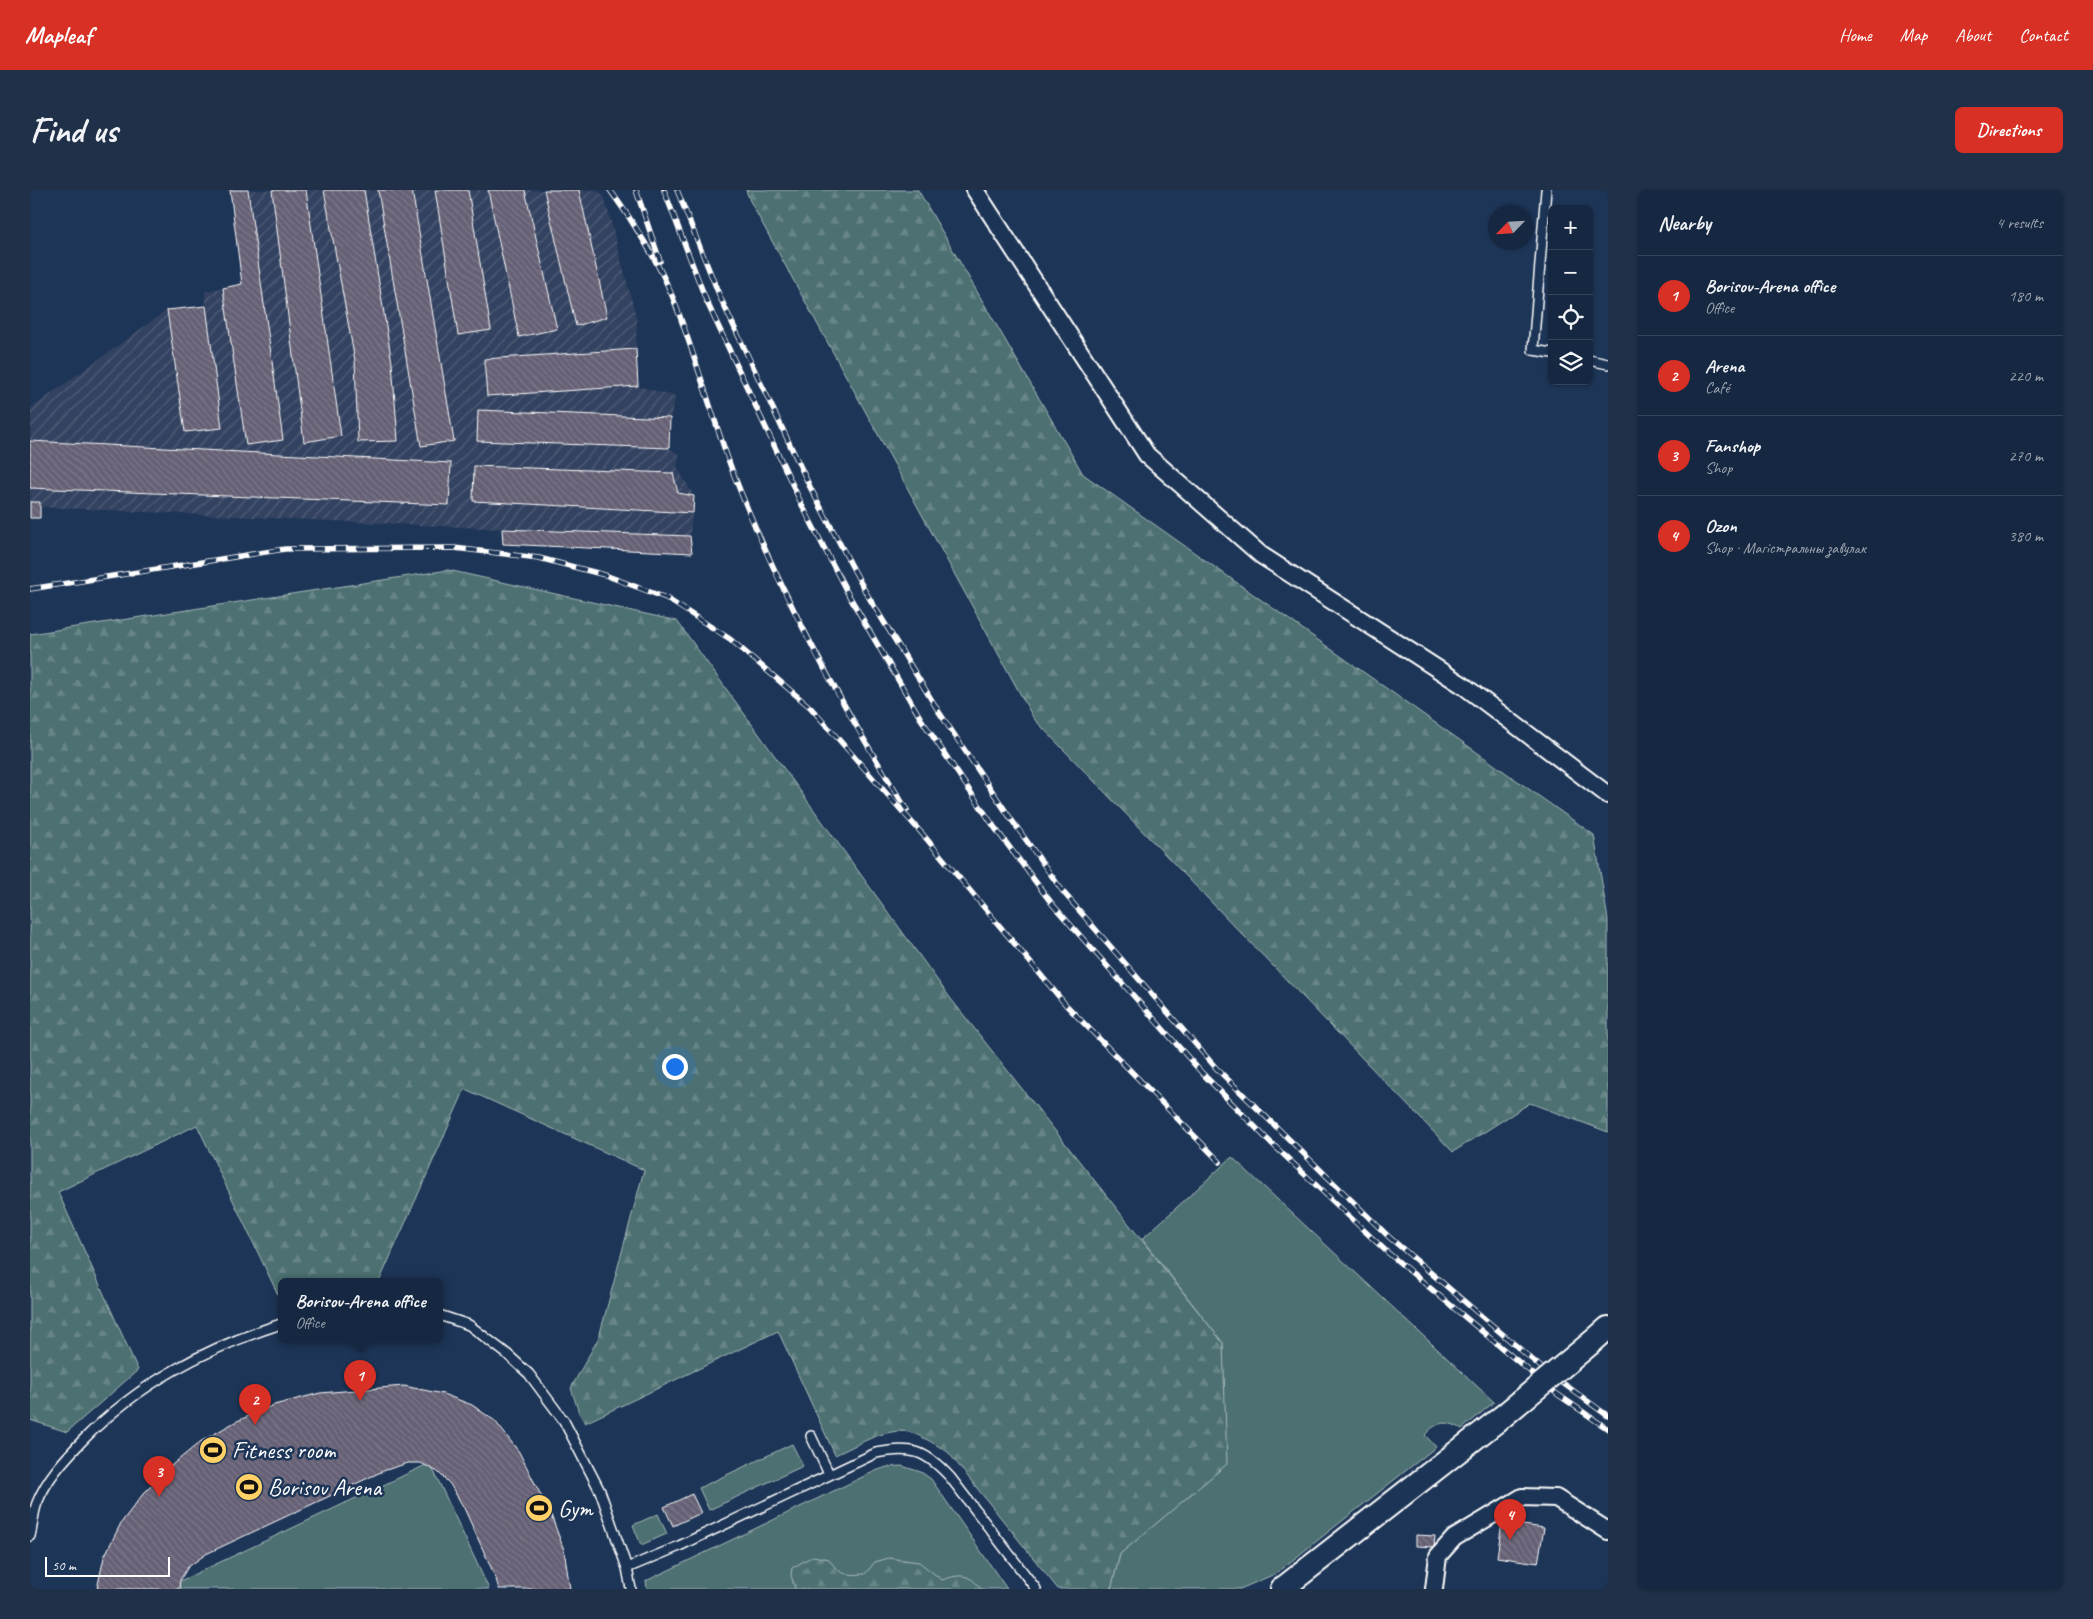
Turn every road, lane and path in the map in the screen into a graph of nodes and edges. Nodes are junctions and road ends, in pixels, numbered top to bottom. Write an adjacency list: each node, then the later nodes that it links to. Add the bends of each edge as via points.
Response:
1 (975, 190): 6 (street, via 1147,455 1261,555 1464,686)
2 (1546, 190): 3 (lane, via 1533,350)
3 (1548, 352)
4 (1593, 361): 5 (lane)
5 (1608, 364)
6 (1608, 795)
7 (443, 1317): 14 (lane, via 469,1325 530,1374 540,1387 564,1421 587,1463)
8 (278, 1325): 13 (lane, via 213,1350 128,1399 57,1468 37,1503)
9 (1600, 1335): 15 (street, bridge, via 1502,1418)
10 (811, 1436): 11 (lane)
11 (829, 1474): 14 (lane); 17 (lane, via 876,1453 898,1448 915,1451 935,1461)
12 (1608, 1531): 18 (street, via 1556,1498 1522,1497 1454,1538 1438,1556)
13 (30, 1536)
14 (627, 1568): 16 (lane)
15 (1282, 1588)
16 (631, 1589)
17 (1036, 1589)
18 (1434, 1589)

